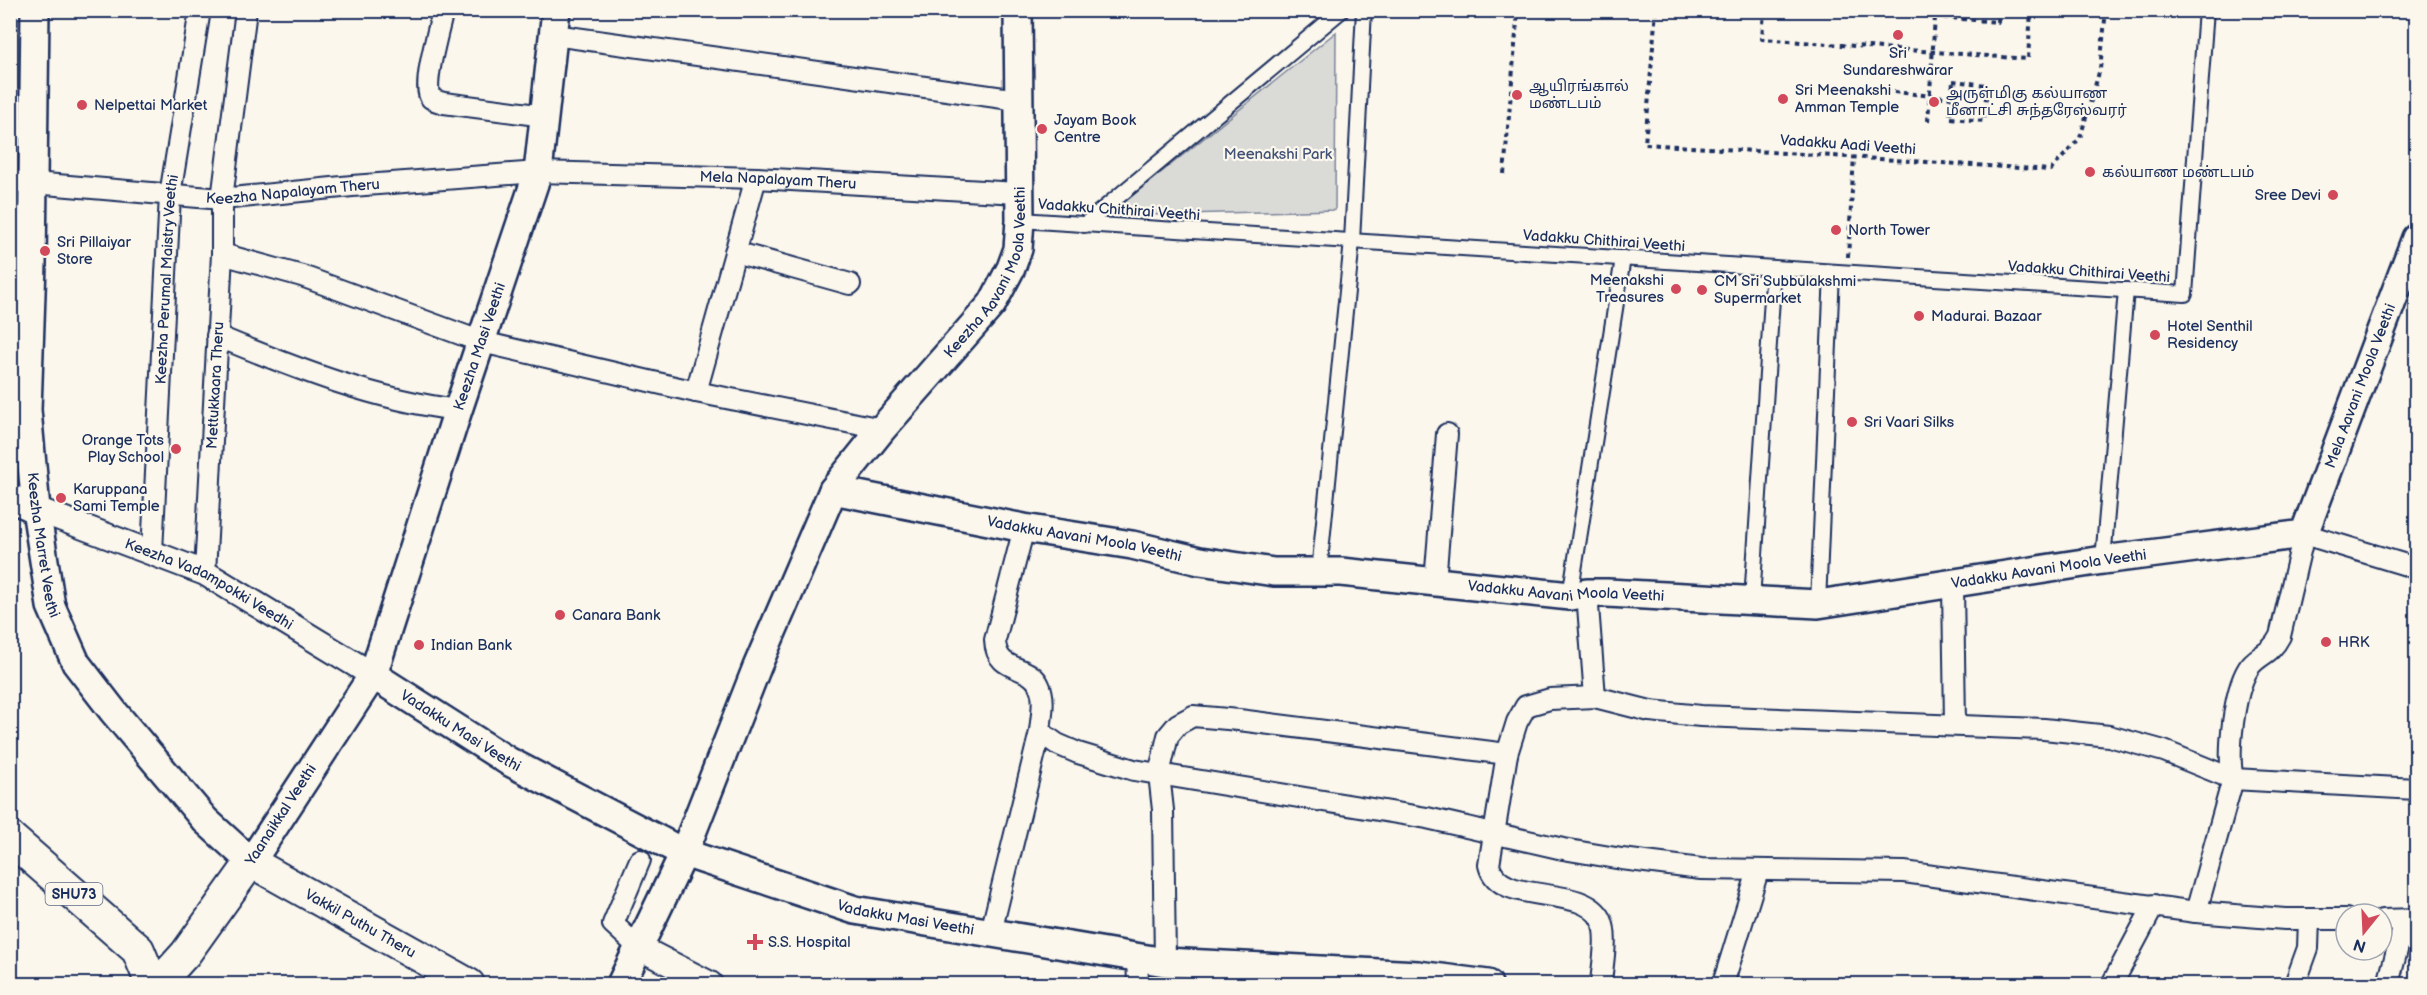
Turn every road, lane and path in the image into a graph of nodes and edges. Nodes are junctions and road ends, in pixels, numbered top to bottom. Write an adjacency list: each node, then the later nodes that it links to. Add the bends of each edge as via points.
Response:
1 (35, 10): 29 (main road, Keezha Marret Veethi)
2 (200, 10): 31 (street, Keezha Perumal Maistry Veethi)
3 (246, 10): 32 (street, Mettukkaara Theru)
4 (443, 10): 23 (street, via 428,78 431,98)
5 (1018, 10): 22 (main road, Keezha Aavani Moola Veethi)
6 (1342, 10): 34 (street)
7 (1364, 10): 36 (street)
8 (1518, 10): 27 (path)
9 (1656, 10): 25 (path, Vadakku Aadi Veethi, via 1645,144)
10 (1764, 10): 18 (path, via 1762,39)
11 (1854, 10): 16 (path)
12 (1999, 10): 16 (path, via 1998,22)
13 (2031, 10): 18 (path, via 2028,59)
14 (2106, 10): 25 (path, Vadakku Aadi Veethi, via 2100,69 2080,138 2051,170)
15 (2206, 10): 43 (street, Vadakku Chithirai Veethi, via 2185,294)
16 (1935, 17): 18 (path)
17 (555, 23): 22 (street); 23 (main road, Keezha Masi Veethi)
18 (1933, 52): 20 (path)
19 (1885, 91): 20 (path)
20 (1930, 95): 21 (path); 24 (path)
21 (1952, 98): 21 (path, via 1953,81 1987,84 1984,121 1950,118)
22 (1018, 100): 30 (main road, Keezha Aavani Moola Veethi)
23 (545, 116): 26 (main road, Keezha Masi Veethi)
24 (1928, 121)
25 (1854, 157): 41 (path)
26 (538, 172): 28 (street, Mela Napalayam Theru); 32 (street, Keezha Napalayam Theru); 45 (main road, Keezha Masi Veethi)
27 (1504, 174)
28 (756, 178): 30 (street, Mela Napalayam Theru); 37 (street)
29 (22, 183): 31 (street, Keezha Napalayam Theru); 52 (main road, Keezha Marret Veethi, via 27,410)
30 (1018, 194): 33 (main road, Keezha Aavani Moola Veethi)
31 (171, 195): 32 (street, Keezha Napalayam Theru); 55 (street, Keezha Perumal Maistry Veethi)
32 (222, 199): 38 (street, Mettukkaara Theru)
33 (1020, 220): 34 (street, Vadakku Chithirai Veethi); 48 (main road, Keezha Aavani Moola Veethi, via 1018,249 992,303)
34 (1084, 225): 36 (street, Vadakku Chithirai Veethi)
35 (2416, 238): 54 (main road, Mela Aavani Moola Veethi)
36 (1352, 241): 39 (street, Vadakku Chithirai Veethi); 58 (street)
37 (735, 252): 42 (street); 46 (street)
38 (222, 254): 44 (street, Mettukkaara Theru); 45 (street, via 302,276)
39 (1623, 258): 40 (street, Vadakku Chithirai Veethi); 62 (street)
40 (1774, 268): 41 (street, Vadakku Chithirai Veethi); 63 (street)
41 (1840, 272): 43 (street, Vadakku Chithirai Veethi); 64 (street)
42 (850, 284)
43 (2126, 291): 56 (street)
44 (217, 336): 47 (street, via 383,396); 59 (street, Mettukkaara Theru)
45 (482, 342): 46 (street); 47 (main road, Keezha Masi Veethi)
46 (696, 392): 48 (street)
47 (458, 410): 65 (main road, Keezha Masi Veethi)
48 (882, 429): 50 (main road, Keezha Aavani Moola Veethi)
49 (1447, 434): 60 (street)
50 (833, 490): 53 (main road, Vadakku Aavani Moola Veethi); 75 (main road, Keezha Aavani Moola Veethi)
51 (10, 498): 52 (main road)
52 (36, 509): 55 (street, Keezha Vadampokki Veedhi); 77 (main road, Keezha Marret Veethi, via 51,606 76,663 205,820)
53 (1024, 528): 58 (main road, Vadakku Aavani Moola Veethi, via 1132,545 1200,561 1274,572); 68 (street, via 996,650 1007,664 1039,683 1043,701)
54 (2304, 534): 56 (main road, Vadakku Aavani Moola Veethi); 57 (street); 71 (street, via 2280,636 2273,649 2248,668 2239,692 2229,764)
55 (152, 552): 59 (street, Keezha Vadampokki Veedhi)
56 (2103, 560): 61 (main road, Vadakku Aavani Moola Veethi)
57 (2416, 568)
58 (1319, 572): 60 (main road, Vadakku Aavani Moola Veethi)
59 (205, 573): 65 (street, Keezha Vadampokki Veedhi)
60 (1435, 582): 62 (main road, Vadakku Aavani Moola Veethi)
61 (1953, 585): 64 (main road, Vadakku Aavani Moola Veethi); 67 (street)
62 (1579, 595): 63 (main road, Vadakku Aavani Moola Veethi); 66 (street)
63 (1752, 600): 64 (main road, Vadakku Aavani Moola Veethi)
64 (1818, 604)
65 (373, 675): 75 (main road, Vadakku Masi Veethi, via 508,761); 77 (main road, Yaanaikkal Veethi)
66 (1595, 697): 67 (street, via 1650,711 1701,716); 69 (street, via 1550,699 1526,706)
67 (1955, 724): 71 (street, via 2109,736 2164,751)
68 (1040, 732): 70 (street, via 1078,753); 85 (street)
69 (1507, 754): 70 (street, via 1193,716 1178,724 1168,736); 73 (street)
70 (1159, 774): 73 (street); 90 (street)
71 (2233, 779): 72 (street); 80 (street)
72 (2416, 789)
73 (1496, 833): 78 (street, via 1622,859 1701,869); 99 (street, via 1489,865 1495,880 1574,901 1594,911 1601,920)
74 (10, 838): 87 (highway, SHU73)
75 (684, 853): 85 (main road, Vadakku Masi Veethi, via 855,910); 86 (main road, Keezha Aavani Moola Veethi)
76 (640, 860): 86 (street, via 613,924)
77 (251, 862): 88 (main road, Yaanaikkal Veethi); 94 (main road, Vakkil Puthu Theru)
78 (1758, 871): 79 (street, via 1904,872); 100 (street)
79 (2154, 905): 80 (street); 101 (street)
80 (2196, 912): 81 (street)
81 (2309, 919): 82 (street); 102 (street, via 2308,948)
82 (2334, 919)
83 (2411, 919): 84 (street); 103 (street)
84 (2394, 920)
85 (991, 932): 89 (main road, Vadakku Masi Veethi)
86 (638, 947): 95 (main road, Keezha Aavani Moola Veethi); 96 (street)
87 (138, 950): 88 (main road, SHU73, via 163,958); 92 (highway)
88 (186, 953): 93 (main road, Yaanaikkal Veethi)
89 (1137, 957): 90 (main road, Vadakku Masi Veethi); 97 (street)
90 (1165, 962): 91 (main road, Vadakku Masi Veethi)
91 (1381, 980): 98 (main road, Vadakku Masi Veethi, via 1418,975)
92 (152, 984)
93 (158, 984)
94 (469, 984)
95 (621, 984)
96 (710, 984)
97 (1138, 984)
98 (1488, 984)
99 (1601, 984)
100 (1723, 984)
101 (2112, 984)
102 (2295, 984)
103 (2388, 984)

